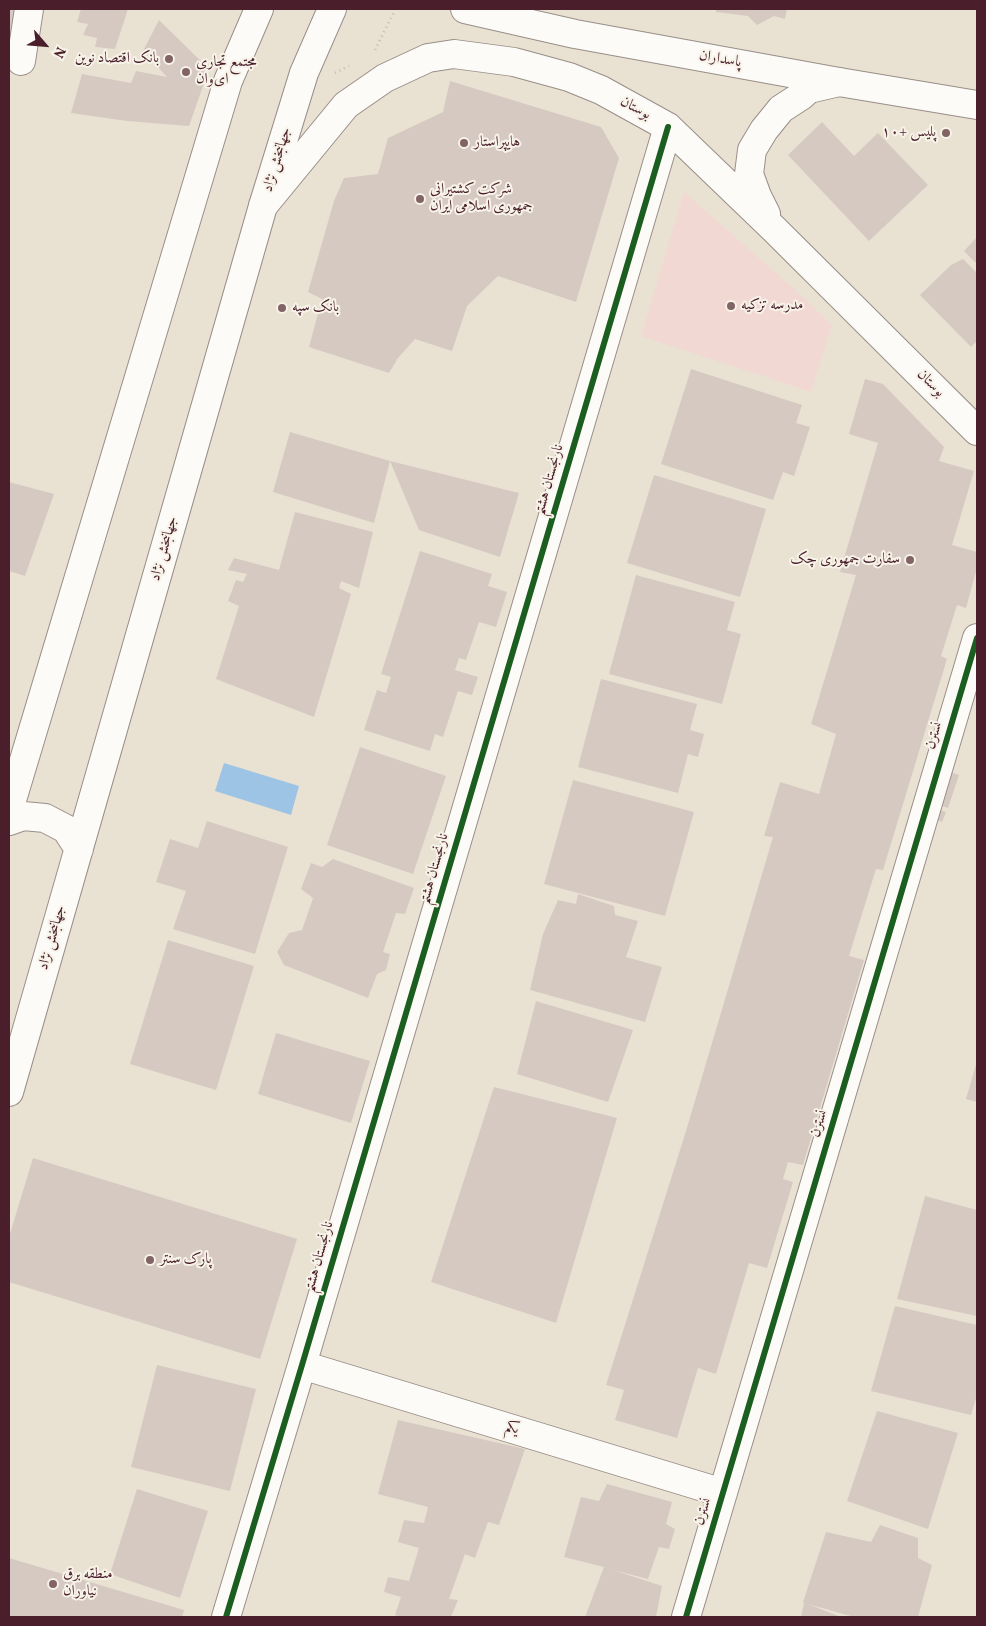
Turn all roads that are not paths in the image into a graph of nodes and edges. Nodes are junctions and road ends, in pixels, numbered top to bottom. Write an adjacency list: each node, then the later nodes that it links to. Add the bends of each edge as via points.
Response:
1 (29, 9): 7 (street)
2 (259, 9): 15 (street, via 228,81)
3 (332, 9): 11 (street, جهانبخش نژاد, via 304,73)
4 (464, 9): 6 (street, پاسداران)
5 (545, 9): 6 (street)
6 (575, 34): 8 (street, پاسداران)
7 (21, 61)
8 (839, 82): 9 (street, پاسداران); 12 (street, via 809,89 781,109 752,150 749,174)
9 (977, 104)
10 (668, 127): 11 (street, بوستان, via 601,90 569,77 514,62 454,54 428,58 385,78 346,105); 12 (street, بوستان); 19 (street, نارنجستان هشتم)
11 (263, 206): 17 (street, جهانبخش نژاد)
12 (775, 230): 13 (street, بوستان)
13 (977, 432)
14 (977, 638): 20 (street, نسترن)
15 (9, 810)
16 (9, 821): 17 (street, via 23,816 46,818 66,829)
17 (79, 849): 18 (street, جهانبخش نژاد)
18 (9, 1092)
19 (302, 1365): 20 (street, یکم); 21 (street, نارنجستان هشتم)
20 (723, 1493): 22 (street, نسترن)
21 (226, 1617)
22 (686, 1617)

